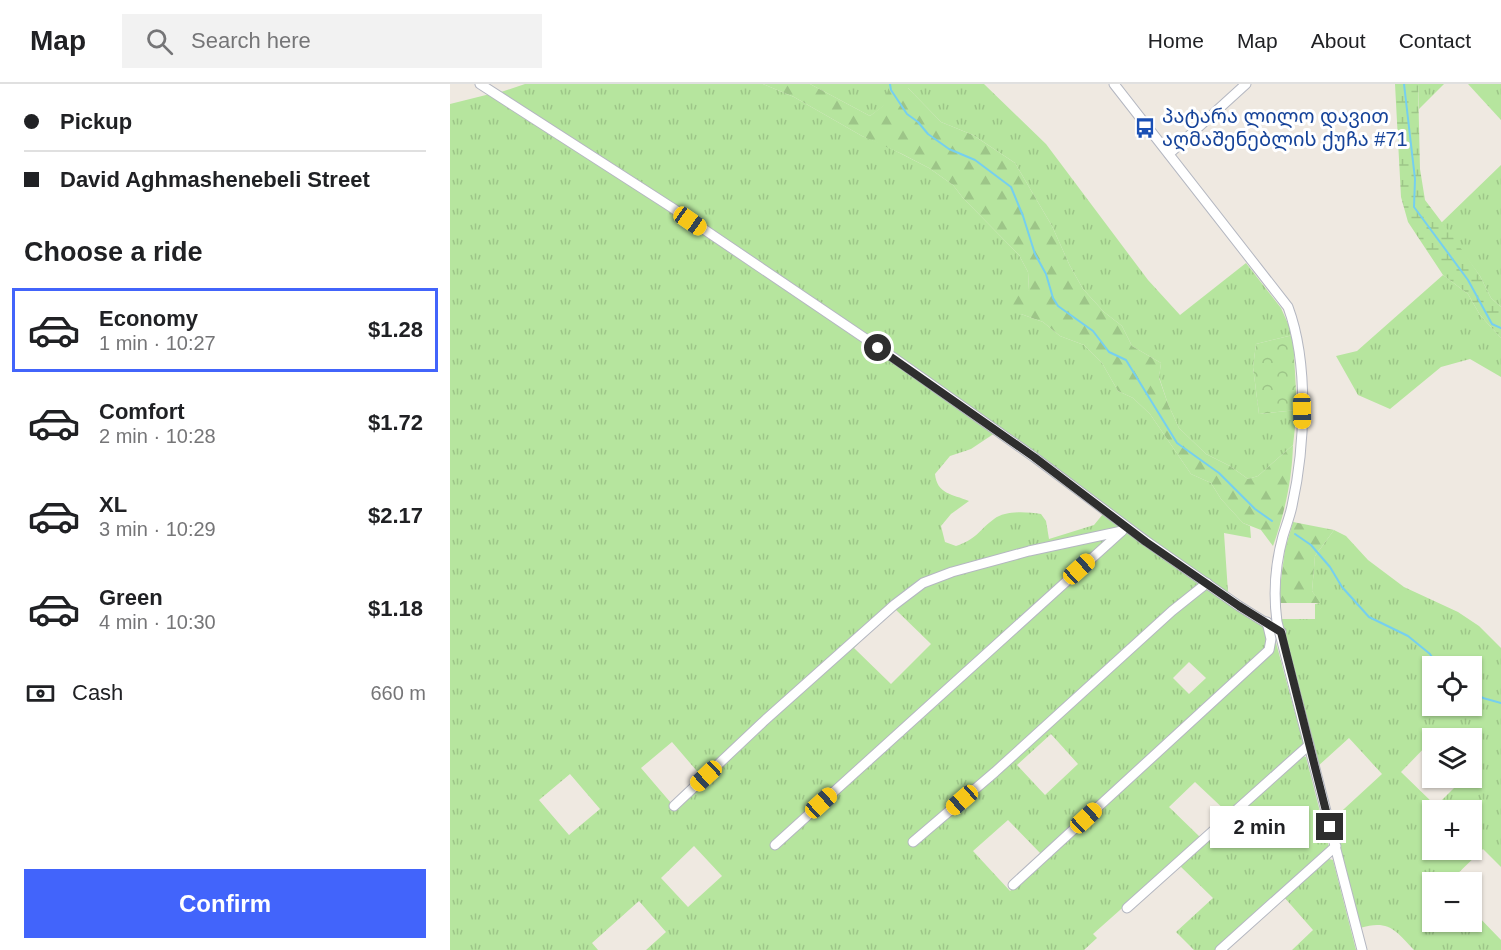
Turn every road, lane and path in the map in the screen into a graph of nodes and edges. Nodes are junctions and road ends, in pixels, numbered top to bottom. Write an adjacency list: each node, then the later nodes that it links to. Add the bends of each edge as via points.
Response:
1 (480, 84): 5 (street, via 894,358 1034,457)
2 (1114, 84): 4 (street)
3 (1246, 84): 4 (street)
4 (1169, 154): 8 (street, via 1288,307 1296,329 1302,432 1292,507 1275,571 1275,604)
5 (1125, 528): 6 (street); 10 (street, via 1029,551 923,583 763,722); 12 (street)
6 (1208, 583): 7 (street); 11 (street)
7 (1267, 622): 8 (street); 14 (street, via 1269,650)
8 (1281, 632): 9 (street)
9 (1309, 745): 13 (street); 15 (street)
10 (674, 806)
11 (913, 842)
12 (775, 844)
13 (1336, 846): 16 (street); 17 (street)
14 (1013, 885)
15 (1127, 909)
16 (1220, 950)
17 (1362, 950)

